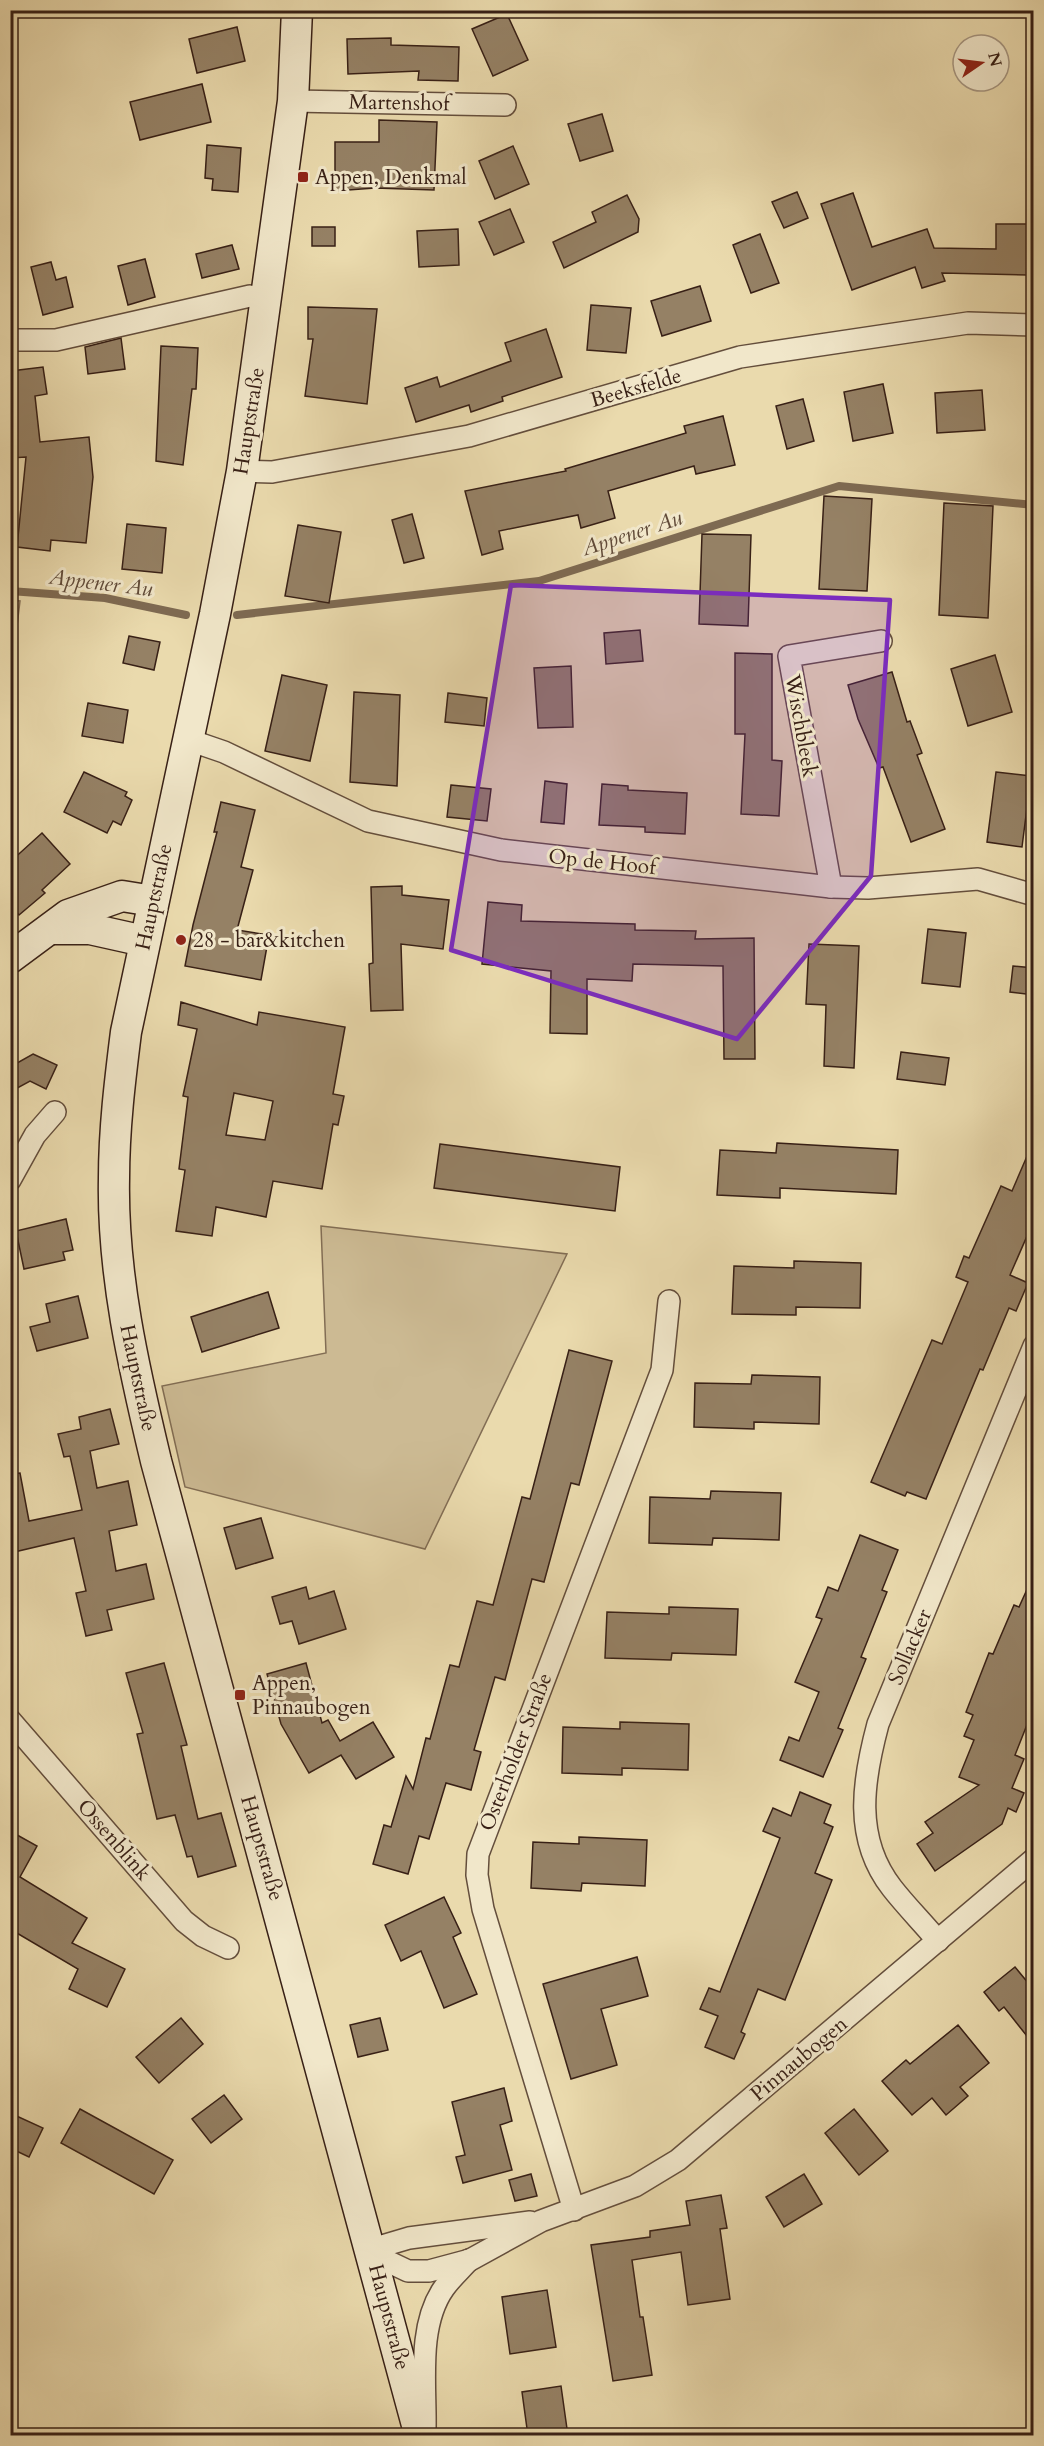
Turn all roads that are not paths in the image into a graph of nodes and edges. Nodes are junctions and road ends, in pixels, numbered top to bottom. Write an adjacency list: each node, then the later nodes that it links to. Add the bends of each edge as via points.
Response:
1 (297, 10): 2 (main road, Hauptstraße)
2 (293, 101): 3 (street, Martenshof); 4 (main road, Hauptstraße)
3 (506, 105)
4 (268, 299): 6 (street, via 249,297 56,340); 7 (main road, Hauptstraße)
5 (1034, 325): 7 (street, Beeksfelde, via 968,323 740,357 469,436 272,472)
6 (10, 340)
7 (242, 471): 9 (main road, Hauptstraße)
8 (881, 641): 10 (street, Wischbleek, via 789,656)
9 (189, 740): 10 (street, Op de Hoof, via 224,752 368,821 501,850); 12 (main road, Hauptstraße)
10 (831, 887): 11 (street, Op de Hoof, via 868,888 978,879)
11 (1034, 895)
12 (153, 901): 13 (main road, via 122,896 68,915); 14 (main road, Hauptstraße)
13 (48, 929): 14 (main road, via 90,929); 15 (main road)
14 (144, 941): 26 (main road, Hauptstraße, via 126,1032 114,1171 117,1250 126,1324 162,1484)
15 (10, 958)
16 (55, 1113): 17 (street, via 35,1135)
17 (10, 1180)
18 (669, 1300): 24 (street, Osterholder Straße, via 662,1370 478,1854 483,1909)
19 (1034, 1346): 22 (street, Sollacker, via 878,1724 865,1773 865,1827 871,1850 891,1887)
20 (10, 1720): 23 (street, Ossenblink, via 184,1921 202,1936)
21 (1034, 1859): 22 (street, Pinnaubogen)
22 (938, 1941): 24 (street, Pinnaubogen, via 678,2160 635,2186)
23 (228, 1948)
24 (574, 2210): 25 (street, Pinnaubogen)
25 (541, 2221): 26 (street, Pinnaubogen, via 410,2238); 27 (street, Pinnaubogen)
26 (372, 2249): 27 (street, Pinnaubogen, via 408,2271 429,2271); 28 (main road, Hauptstraße)
27 (470, 2260): 29 (street, Pinnaubogen, via 444,2288 432,2312 426,2343)
28 (420, 2436)
29 (425, 2436)

